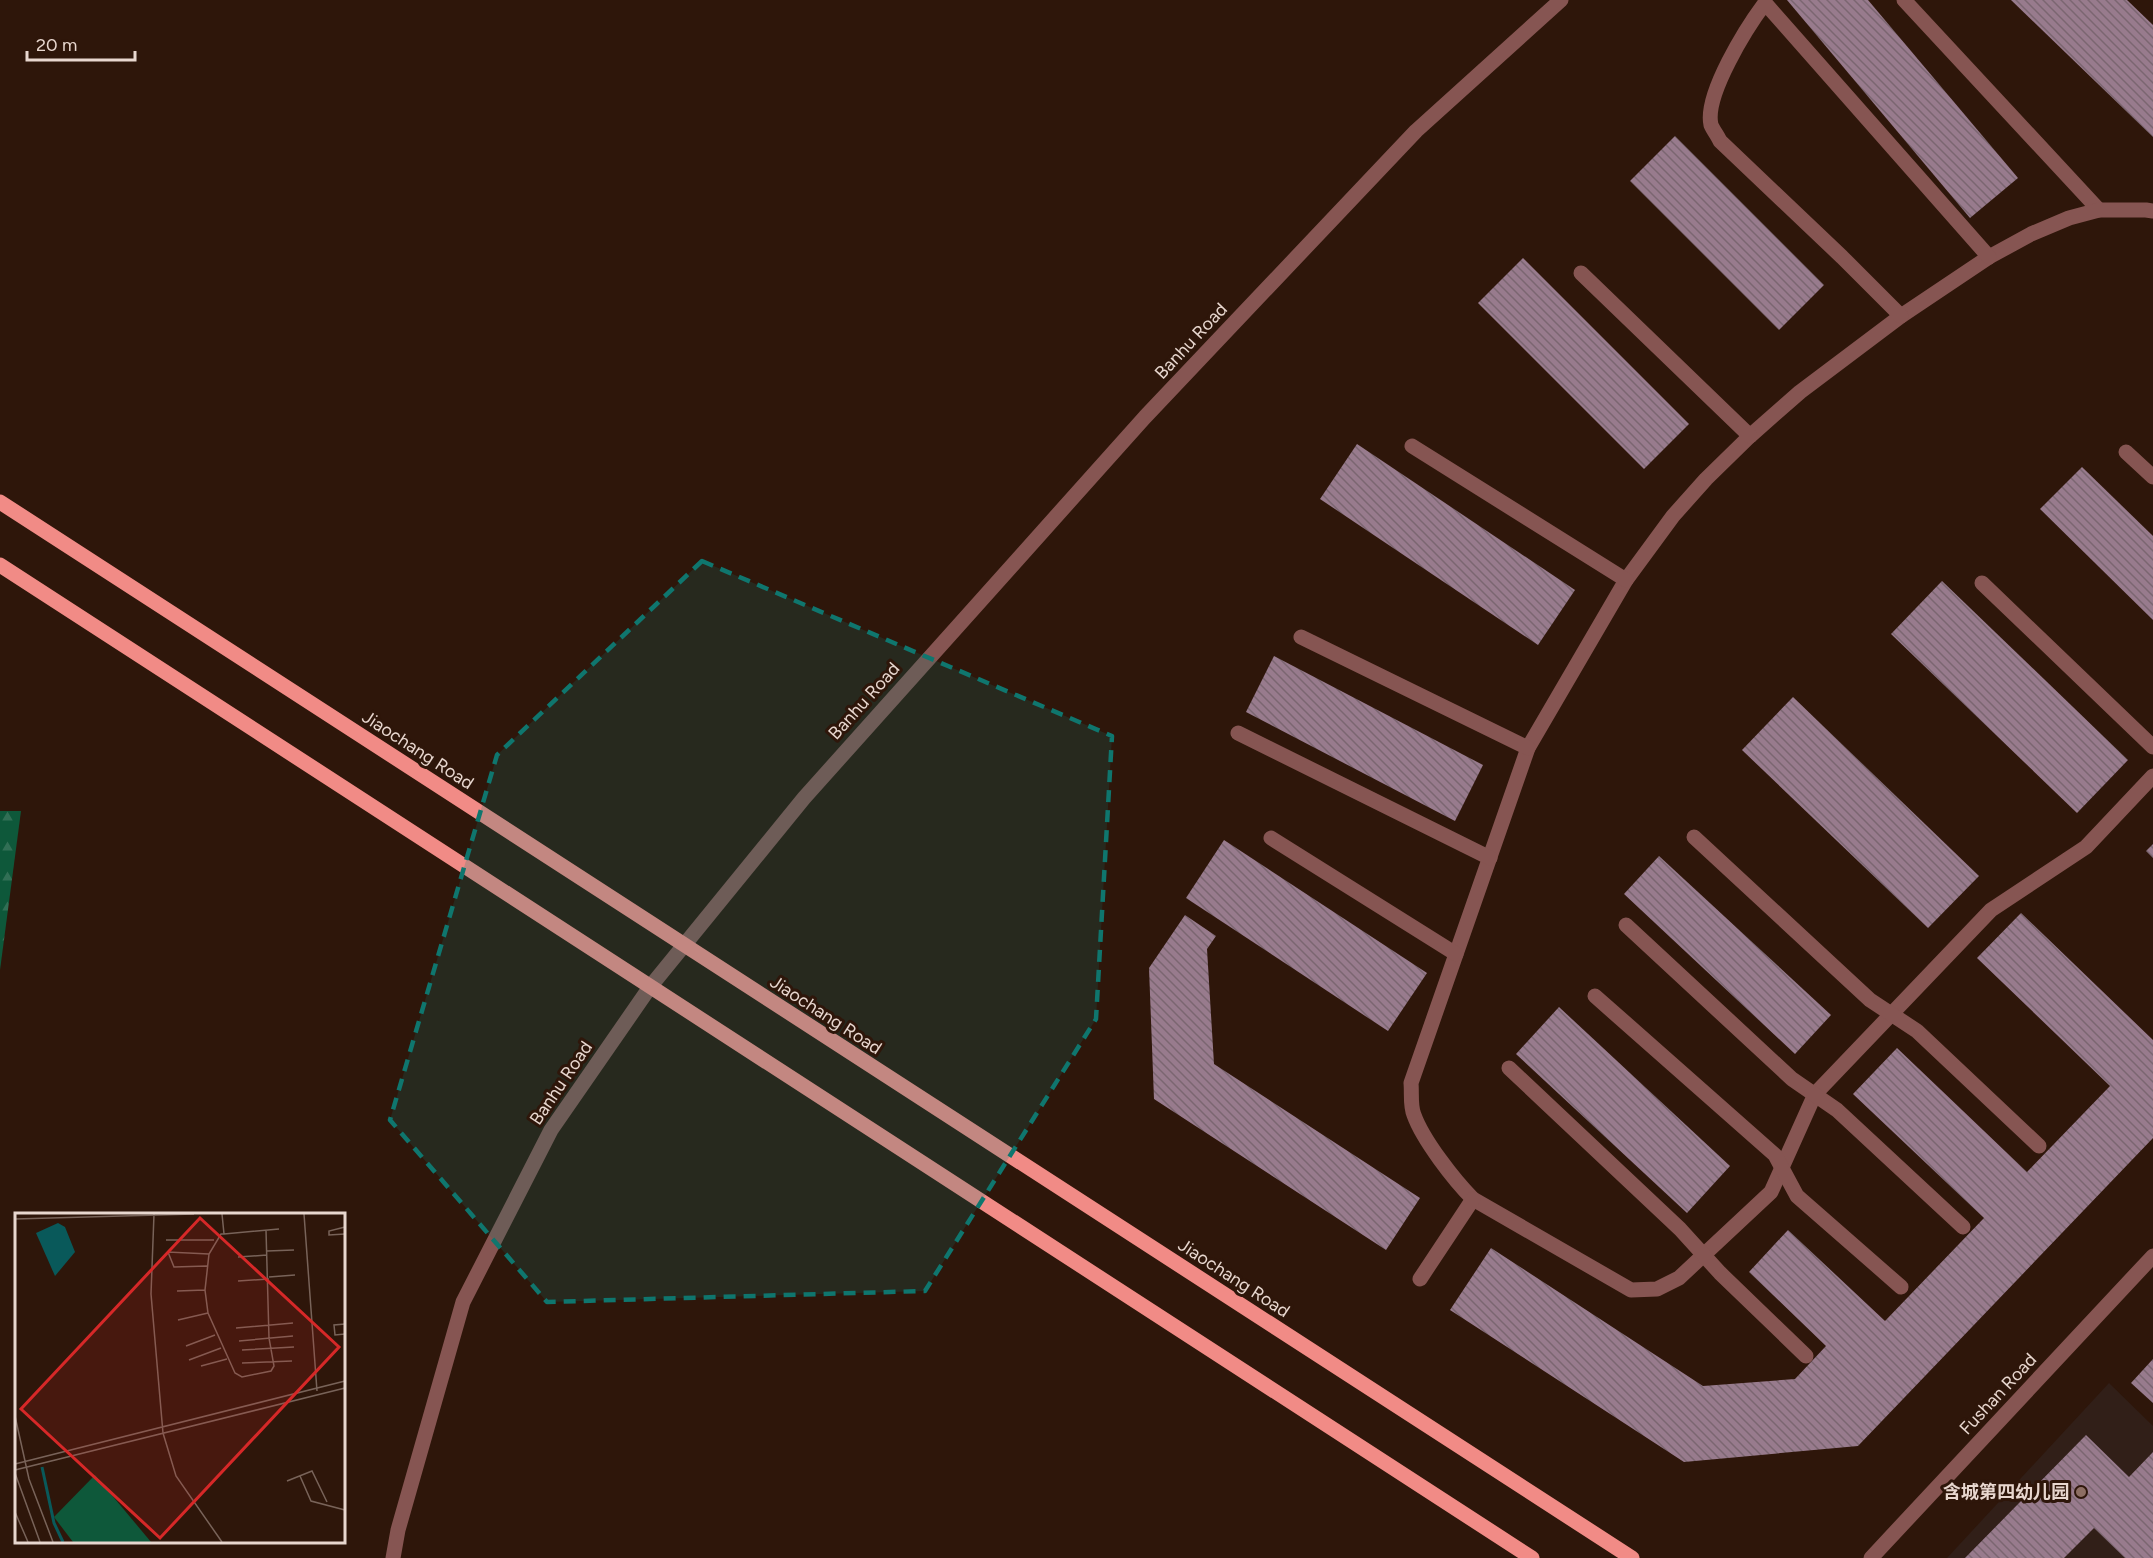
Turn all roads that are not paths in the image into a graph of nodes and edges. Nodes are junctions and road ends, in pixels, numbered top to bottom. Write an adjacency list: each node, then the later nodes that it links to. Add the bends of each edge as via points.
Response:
1 (1561, 0): 25 (street, Banhu Road, via 1416,131 1145,417 804,798)
2 (1904, 0): 3 (street)
3 (2098, 210): 4 (street); 5 (street, via 2031,234)
4 (2153, 212)
5 (1989, 257): 7 (street); 7 (street, via 1765,3 1727,66 1712,105 1712,125 1720,141)
6 (1581, 273): 8 (street)
7 (1901, 316): 8 (street, via 1800,392)
8 (1750, 436): 14 (street, via 1673,516)
9 (1412, 446): 14 (street)
10 (2127, 453): 11 (street)
11 (2153, 477)
12 (0, 502): 25 (main road, Jiaochang Road)
13 (0, 565): 27 (main road)
14 (1626, 580): 19 (street)
15 (1982, 583): 18 (street)
16 (1301, 637): 19 (street)
17 (1238, 733): 23 (street)
18 (2153, 747)
19 (1528, 748): 23 (street)
20 (2153, 776): 29 (street, via 2086,847 1991,910)
21 (1694, 837): 29 (street, via 1870,1000)
22 (1271, 838): 26 (street)
23 (1490, 858): 26 (street)
24 (1626, 925): 31 (street, via 1792,1079)
25 (684, 946): 27 (street, Banhu Road); 43 (main road, Jiaochang Road)
26 (1456, 954): 34 (street, via 1411,1083 1412,1104 1413,1114 1432,1147)
27 (650, 987): 41 (street, Banhu Road, via 551,1130 463,1302); 42 (main road)
28 (1595, 996): 33 (street, via 1775,1155)
29 (1891, 1014): 31 (street); 32 (street, via 1917,1031)
30 (1509, 1068): 36 (street)
31 (1815, 1095): 33 (street); 35 (street, via 1837,1110)
32 (2039, 1146)
33 (1782, 1169): 36 (street, via 1771,1192); 39 (street, via 1797,1196)
34 (1473, 1199): 36 (street, via 1631,1290 1657,1289 1679,1278); 38 (street)
35 (1963, 1227)
36 (1703, 1254): 40 (street)
37 (2153, 1256): 44 (street, Fushan Road)
38 (1420, 1279)
39 (1901, 1287)
40 (1806, 1356)
41 (393, 1558)
42 (1532, 1558)
43 (1632, 1558)
44 (1871, 1558)

